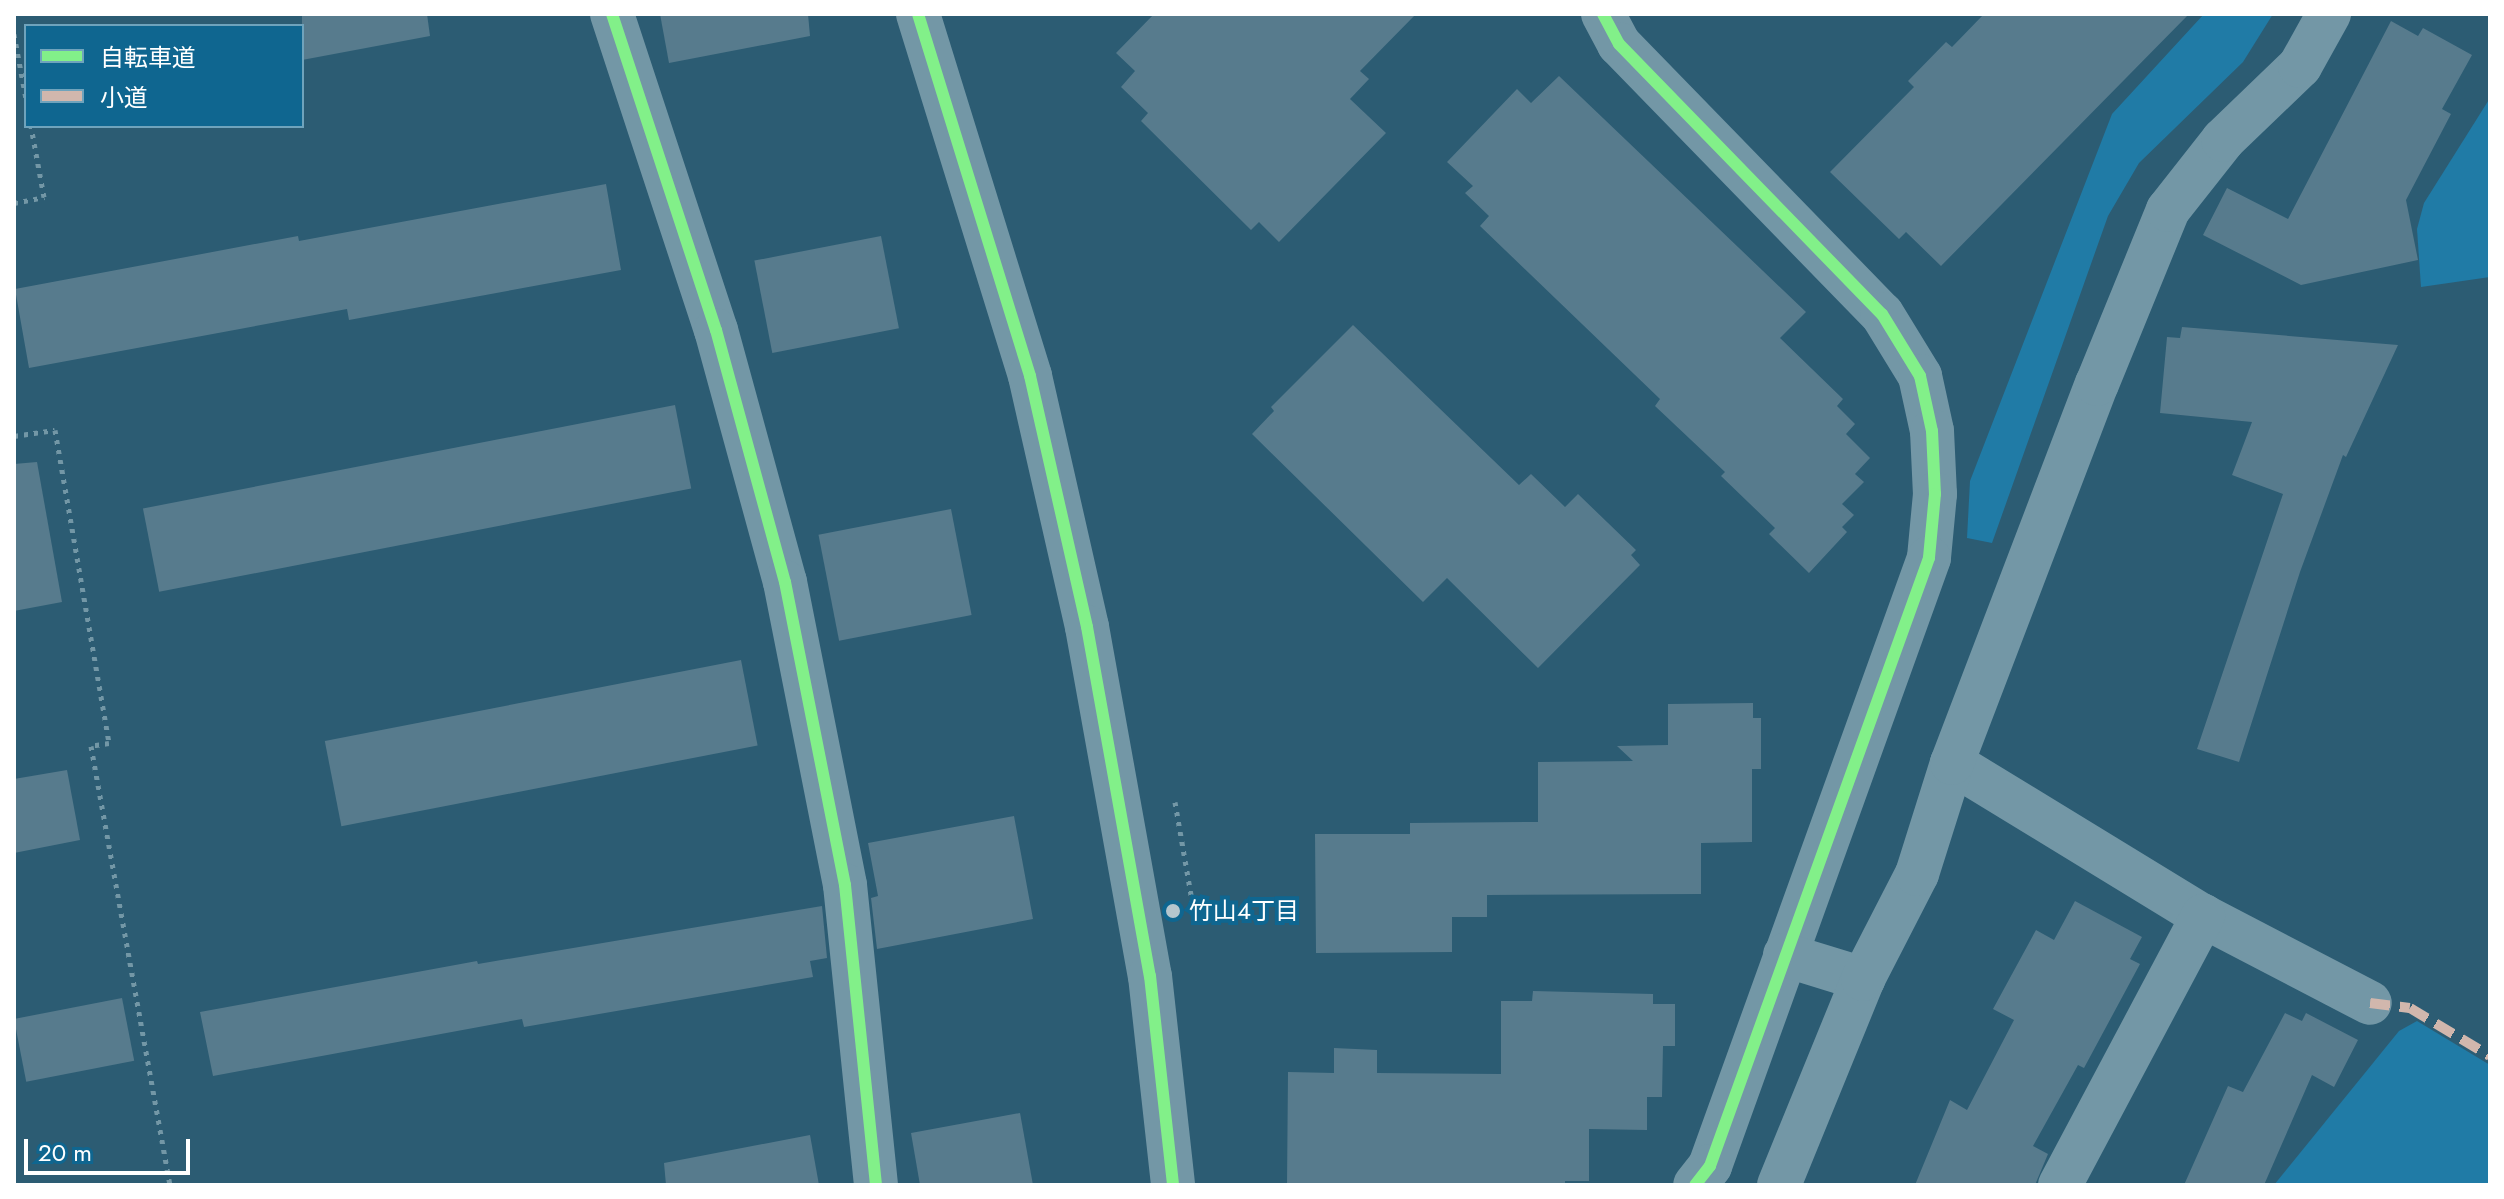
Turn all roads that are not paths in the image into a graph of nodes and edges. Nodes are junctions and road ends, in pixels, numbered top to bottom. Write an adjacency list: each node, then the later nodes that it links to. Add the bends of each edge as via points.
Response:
1 (612, 14): 10 (street, via 716,330 785,582 845,885)
2 (918, 14): 11 (street, via 1030,376 1087,627 1150,976)
3 (1603, 14): 7 (street, via 1619,44 1882,314 1920,376 1932,431 1935,494 1929,558)
4 (2329, 14): 5 (street, via 2300,66 2223,140 2168,210)
5 (1952, 763): 6 (street); 8 (street, via 1917,874)
6 (2203, 916): 9 (street); 14 (street)
7 (1785, 955): 8 (street); 12 (street, via 1710,1166)
8 (1863, 979): 13 (street)
9 (2370, 1003)
10 (876, 1185)
11 (1173, 1185)
12 (1695, 1185)
13 (1779, 1185)
14 (2060, 1185)

